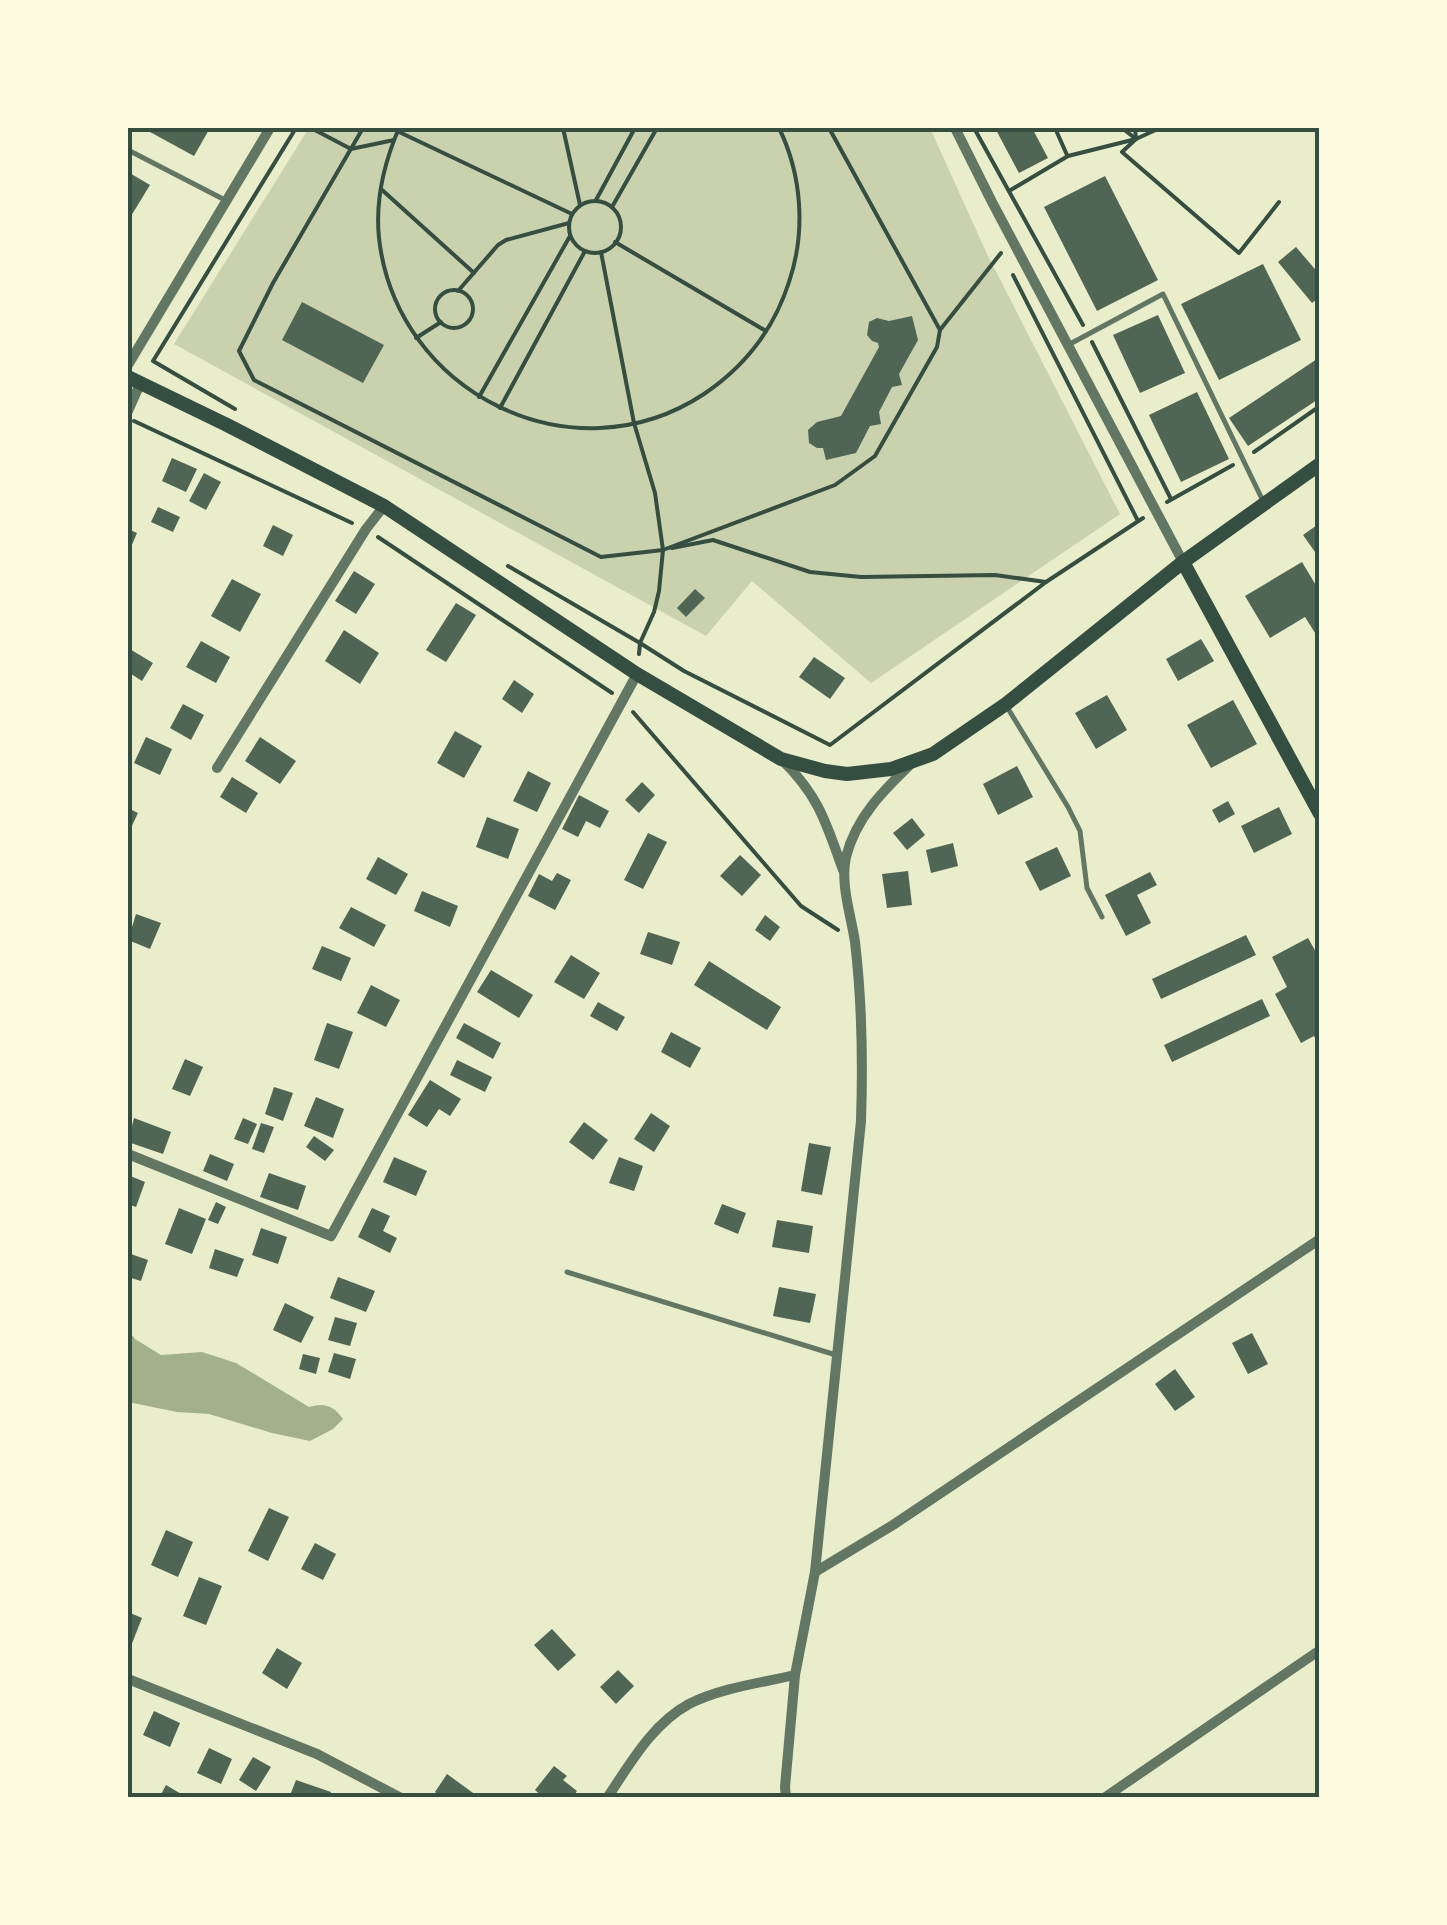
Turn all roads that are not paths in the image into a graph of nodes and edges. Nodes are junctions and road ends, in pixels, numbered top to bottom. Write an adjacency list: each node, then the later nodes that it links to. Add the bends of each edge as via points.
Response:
1 (270, 128): 4 (street)
2 (955, 128): 5 (street)
3 (128, 150): 4 (lane)
4 (225, 200): 6 (street)
5 (1068, 345): 10 (lane, via 1163,294); 12 (street)
6 (128, 365)
7 (134, 380): 8 (street); 11 (main road)
8 (128, 410)
9 (1320, 464): 10 (main road)
10 (1264, 504): 12 (main road)
11 (384, 506): 13 (main road); 17 (street)
12 (1183, 562): 14 (main road); 18 (main road)
13 (637, 674): 15 (main road); 21 (street, via 331,1236)
14 (1006, 704): 16 (main road); 20 (lane, via 1080,831 1087,888)
15 (781, 760): 16 (main road, via 847,774); 19 (street, via 815,798)
16 (912, 763): 19 (street, via 876,798 852,840)
17 (217, 768)
18 (1320, 814)
19 (845, 875): 24 (street, via 862,1090)
20 (1102, 917)
21 (128, 1154)
22 (1320, 1239): 25 (street)
23 (567, 1272): 24 (lane)
24 (838, 1356): 25 (street)
25 (816, 1572): 27 (street)
26 (1320, 1650): 32 (street)
27 (795, 1674): 30 (street, via 710,1696 671,1716); 31 (street)
28 (128, 1678): 29 (street, via 317,1754)
29 (401, 1798)
30 (607, 1798)
31 (786, 1798)
32 (1104, 1798)

